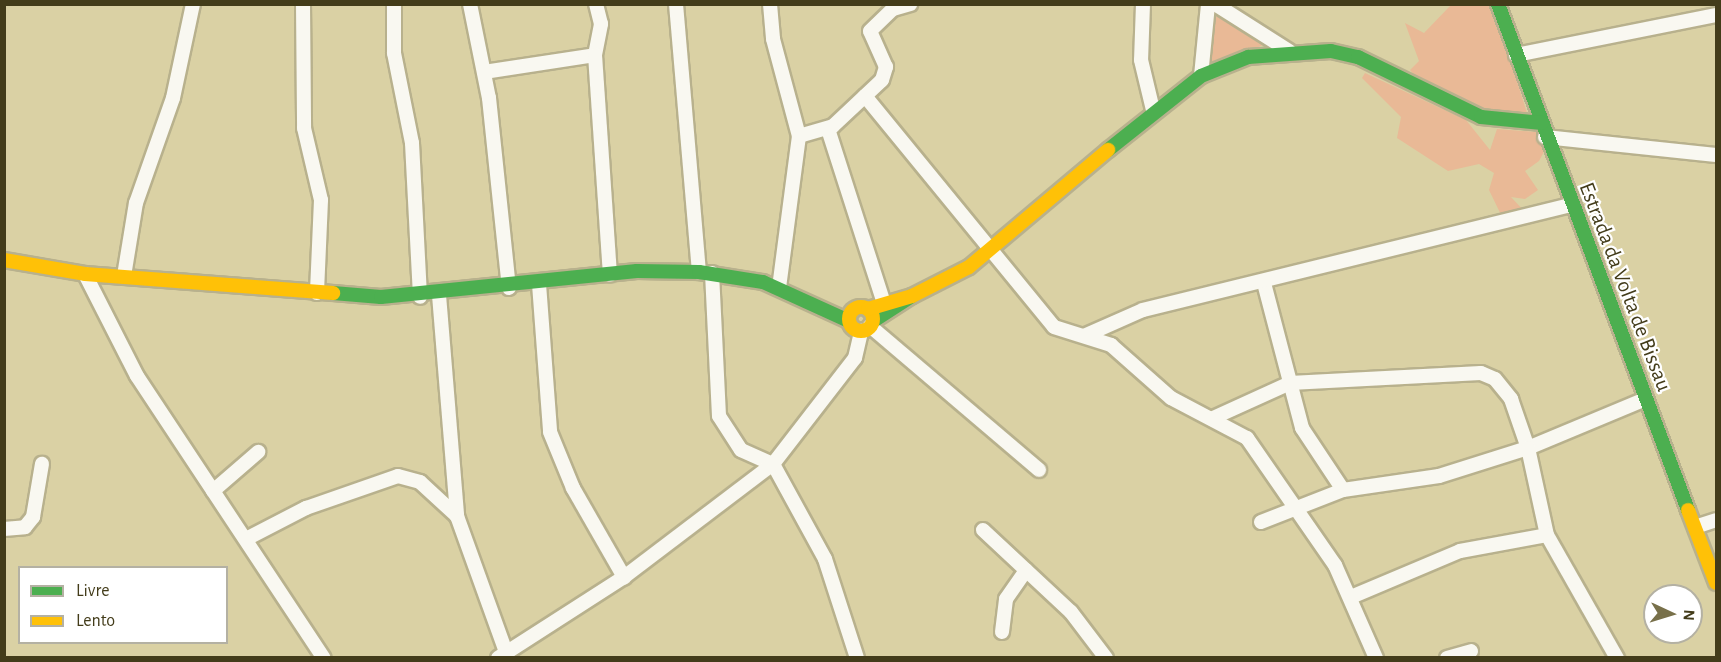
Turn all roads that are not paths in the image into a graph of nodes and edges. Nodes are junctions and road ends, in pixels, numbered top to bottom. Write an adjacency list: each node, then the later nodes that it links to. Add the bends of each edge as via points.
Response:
1 (193, 4): 31 (street, via 174,98 136,203)
2 (303, 4): 36 (street, via 304,128 321,200)
3 (394, 4): 39 (street, via 394,53 412,143)
4 (470, 4): 17 (street)
5 (596, 4): 15 (street, via 600,24)
6 (676, 4): 29 (street)
7 (770, 4): 23 (street, via 773,39)
8 (910, 4): 19 (street, via 893,9 870,31 886,67 882,80)
9 (1143, 4): 20 (street, via 1141,60)
10 (1208, 4): 18 (street)
11 (1215, 4): 14 (street)
12 (1498, 4): 16 (street, Estrada da Volta de Bissau)
13 (1716, 15): 16 (street)
14 (1289, 51): 18 (street, via 1248,57); 22 (street, via 1358,57 1460,109)
15 (595, 55): 17 (street); 28 (street)
16 (1516, 55): 22 (street, Estrada da Volta de Bissau)
17 (484, 72): 35 (street)
18 (1201, 76): 20 (street)
19 (865, 96): 21 (street); 26 (street)
20 (1154, 110): 26 (street)
21 (828, 129): 23 (street); 40 (street)
22 (1543, 130): 24 (street); 25 (street, Estrada da Volta de Bissau)
23 (799, 136): 34 (street)
24 (1716, 155)
25 (1571, 205): 33 (street); 44 (street, Estrada da Volta de Bissau)
26 (991, 250): 38 (street); 42 (street, via 1050,322)
27 (4, 260): 30 (street)
28 (610, 273): 29 (street); 32 (street)
29 (706, 273): 34 (street); 49 (street, via 718,417 741,450)
30 (85, 274): 31 (street); 52 (street, via 137,376)
31 (124, 276): 36 (street)
32 (539, 284): 35 (street); 63 (street, via 550,432 573,488)
33 (1264, 284): 42 (street, via 1143,310); 43 (street)
34 (779, 287): 41 (street)
35 (509, 288): 37 (street)
36 (317, 293): 39 (street)
37 (439, 295): 39 (street); 54 (street)
38 (912, 296): 40 (street); 41 (street)
39 (420, 297)
40 (883, 300): 41 (street)
41 (863, 319): 49 (street, via 855,358); 50 (street)
42 (1084, 336): 45 (street, via 1111,345 1171,398)
43 (1290, 383): 45 (street); 46 (street, via 1481,373 1496,379 1511,399); 51 (street, via 1308,442)
44 (1646, 399): 46 (street); 57 (street, Estrada da Volta de Bissau)
45 (1214, 418): 53 (street, via 1248,438)
46 (1528, 448): 51 (street, via 1439,476); 60 (street)
47 (258, 452): 52 (street)
48 (42, 464): 58 (street, via 33,517 25,527)
49 (773, 464): 63 (street); 70 (street, via 825,559)
50 (1039, 470)
51 (1343, 490): 53 (street)
52 (213, 492): 61 (street)
53 (1299, 506): 56 (street); 65 (street)
54 (457, 516): 61 (street, via 420,482 398,476 306,507); 68 (street)
55 (1716, 520): 57 (street)
56 (1261, 522)
57 (1695, 527): 64 (street, Estrada da Volta de Bissau)
58 (4, 529)
59 (983, 530): 62 (street)
60 (1547, 535): 65 (street, via 1460,551); 74 (street)
61 (246, 539): 69 (street)
62 (1026, 570): 66 (street, via 1006,599); 71 (street, via 1071,612)
63 (624, 577): 68 (street)
64 (1716, 583)
65 (1351, 597): 72 (street)
66 (1002, 633)
67 (1471, 651): 73 (street)
68 (502, 655)
69 (324, 657)
70 (857, 657)
71 (1106, 657)
72 (1376, 657)
73 (1447, 657)
74 (1617, 657)

